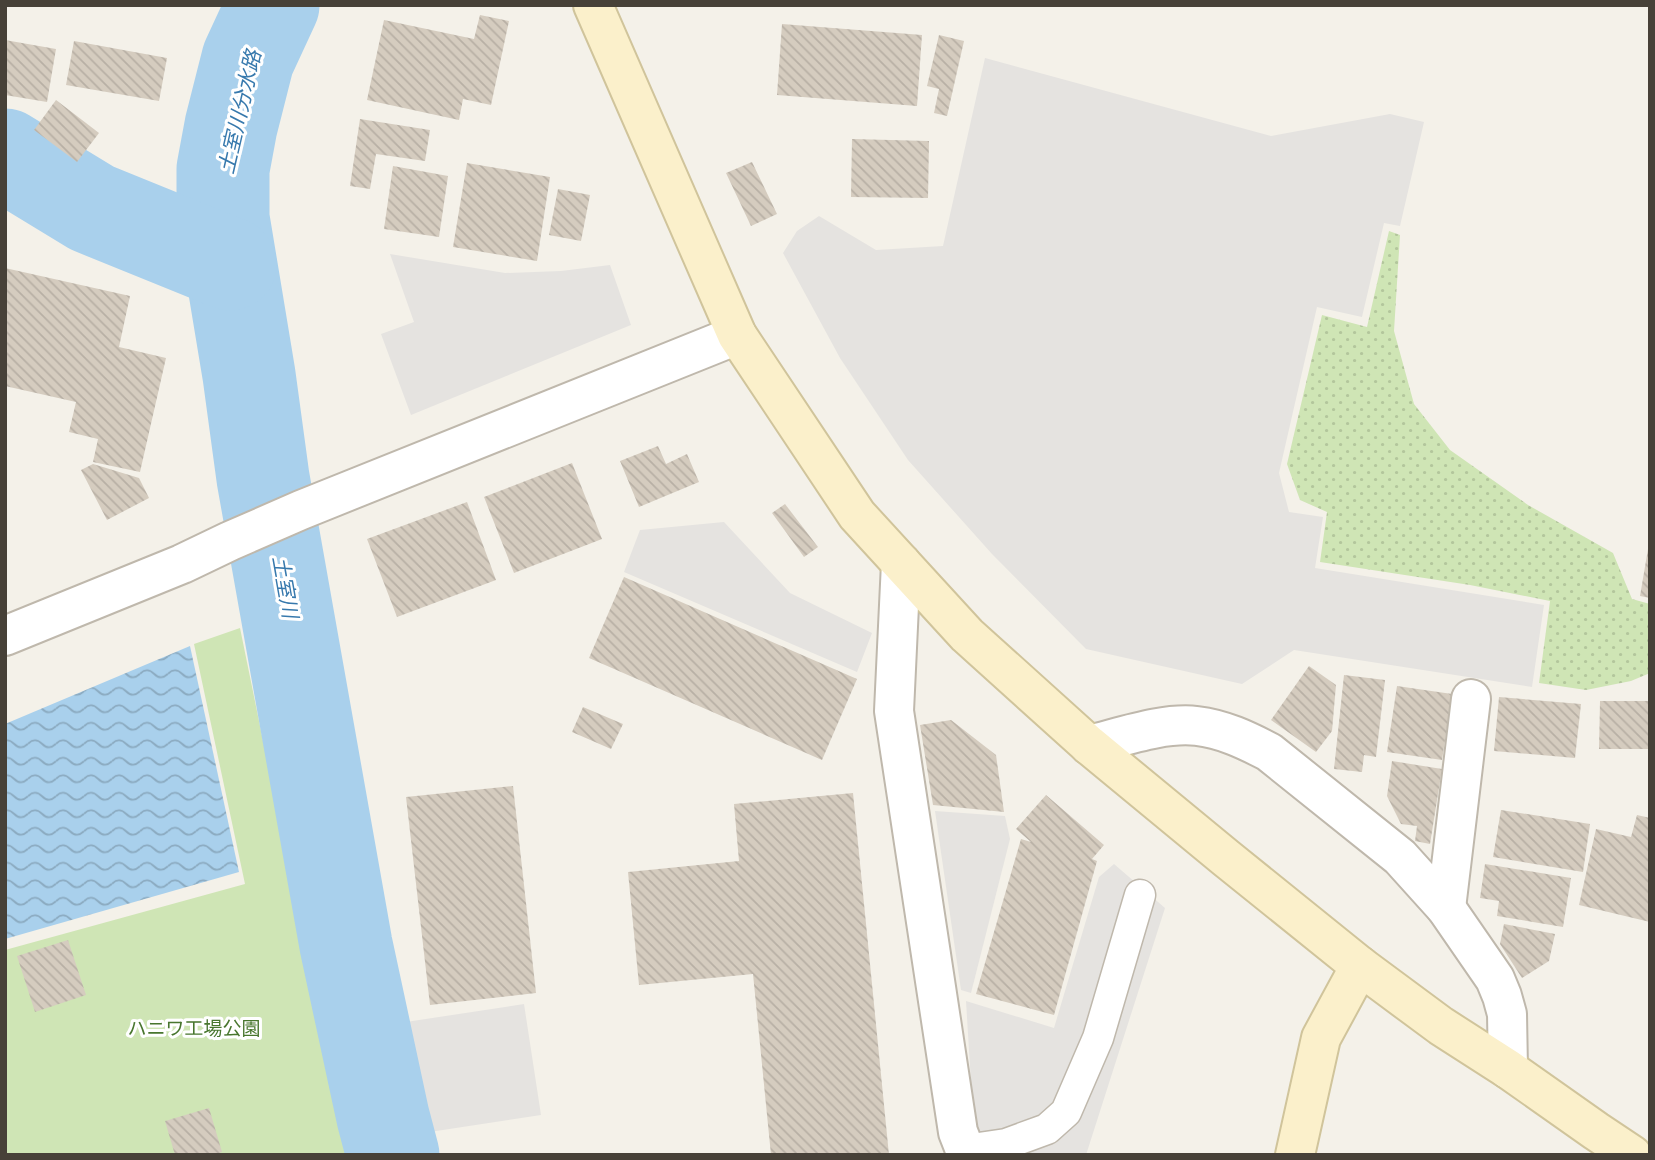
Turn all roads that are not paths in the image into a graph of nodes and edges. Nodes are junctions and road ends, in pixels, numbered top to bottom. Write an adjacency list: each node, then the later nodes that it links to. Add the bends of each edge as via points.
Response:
1 (593, 5): 2 (street)
2 (737, 335): 3 (street, via 857,515); 4 (street, via 301,510)
3 (901, 563): 6 (street, via 967,635); 11 (street, via 894,711 958,1132)
4 (5, 636)
5 (1471, 699): 8 (street)
6 (1089, 745): 8 (street, via 1171,726 1195,726 1246,740 1269,752 1400,857); 9 (street)
7 (1140, 895): 11 (lane, via 1098,1038 1066,1112 1047,1129)
8 (1446, 908): 10 (street, via 1502,996 1507,1014)
9 (1360, 966): 10 (street); 12 (street, via 1321,1038)
10 (1508, 1069): 13 (street)
11 (966, 1153)
12 (1295, 1155)
13 (1632, 1155)

